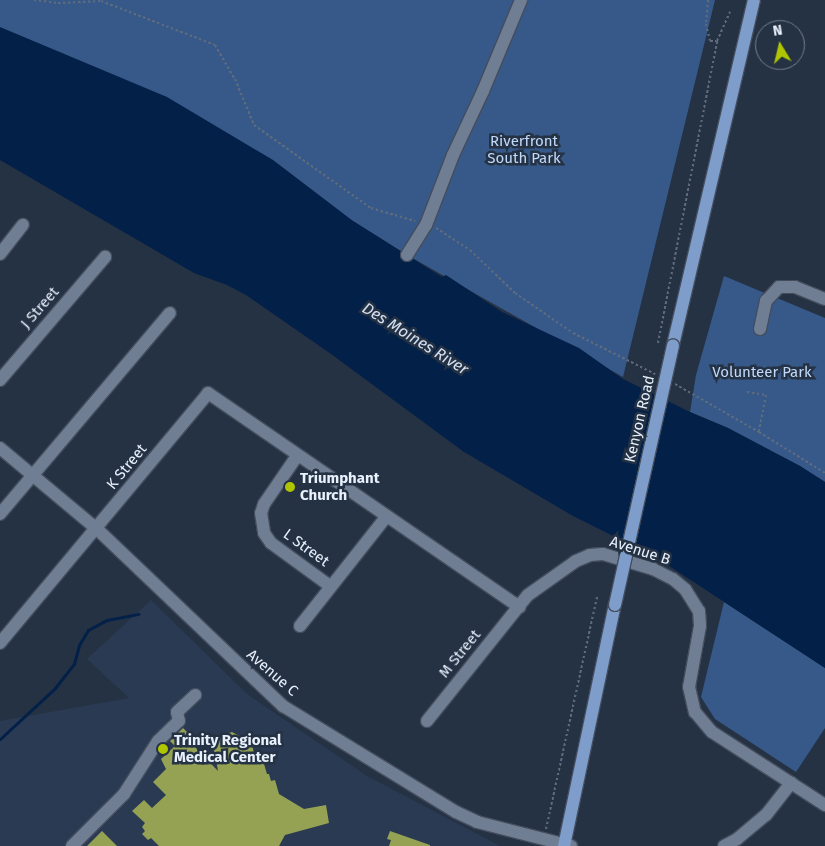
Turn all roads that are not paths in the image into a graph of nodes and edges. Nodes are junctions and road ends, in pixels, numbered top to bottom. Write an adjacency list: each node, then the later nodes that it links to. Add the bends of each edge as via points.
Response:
1 (521, 0): 5 (street, via 426,225)
2 (753, 5): 25 (main road, Kenyon Road, bridge, via 615,605)
3 (23, 225): 4 (street)
4 (0, 254)
5 (407, 255)
6 (105, 257): 10 (street, J Street)
7 (825, 299): 9 (street, via 795,287 779,287 766,301)
8 (170, 313): 13 (street)
9 (760, 329)
10 (0, 380)
11 (0, 448): 13 (street, Avenue C)
12 (297, 456): 15 (street); 16 (street, K Street, via 208,393); 17 (street, L Street, via 264,504 261,513 264,533 271,542)
13 (32, 476): 14 (street); 16 (street, Avenue C)
14 (0, 514)
15 (387, 516): 17 (street, L Street); 18 (street)
16 (97, 529): 20 (street, K Street); 25 (street, Avenue C, via 283,706 456,812 477,822)
17 (330, 586): 19 (street, L Street)
18 (519, 607): 22 (street, M Street); 23 (street, Avenue B, via 543,583 590,555 603,554 653,569 673,579 693,599 699,611 700,626 689,686 695,712 712,732)
19 (300, 626)
20 (0, 643)
21 (195, 695): 26 (street, via 177,712 179,721 158,741 124,794)
22 (427, 721)
23 (791, 783): 24 (street, Avenue B); 27 (street, via 766,815)
24 (825, 805)
25 (566, 845)
26 (72, 846)
27 (724, 846)

